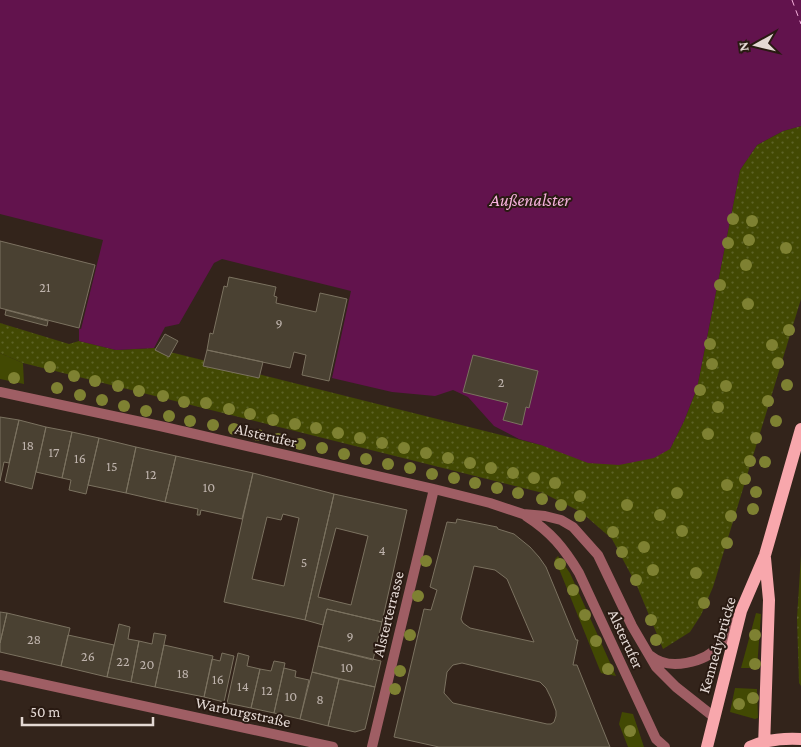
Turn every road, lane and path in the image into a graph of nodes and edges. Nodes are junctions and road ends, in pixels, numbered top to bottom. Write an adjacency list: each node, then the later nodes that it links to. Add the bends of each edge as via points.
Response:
1 (0, 392): 3 (street, Alsterufer)
2 (801, 429): 5 (main road, Kennedybrücke)
3 (434, 489): 4 (street, Alsterufer); 14 (street, Alsterterrasse)
4 (523, 514): 7 (street, Alsterufer, via 545,516 574,526 606,568); 11 (street, Alsterufer, via 549,532 571,560)
5 (765, 555): 6 (main road, Kennedybrücke); 12 (main road, Kennedybrücke, via 770,600)
6 (741, 611): 7 (street, Alsterufer, via 721,645 710,655 693,661 664,664); 9 (main road, Kennedybrücke)
7 (646, 652): 9 (street, Alsterufer, via 666,678)
8 (0, 675): 13 (street, Warburgstraße)
9 (714, 717): 16 (main road, Kennedybrücke)
10 (801, 739): 12 (main road, via 788,738)
11 (656, 743): 15 (street, Alsterufer)
12 (764, 744): 17 (main road)
13 (333, 747)
14 (372, 747)
15 (665, 747)
16 (707, 747)
17 (750, 747)

